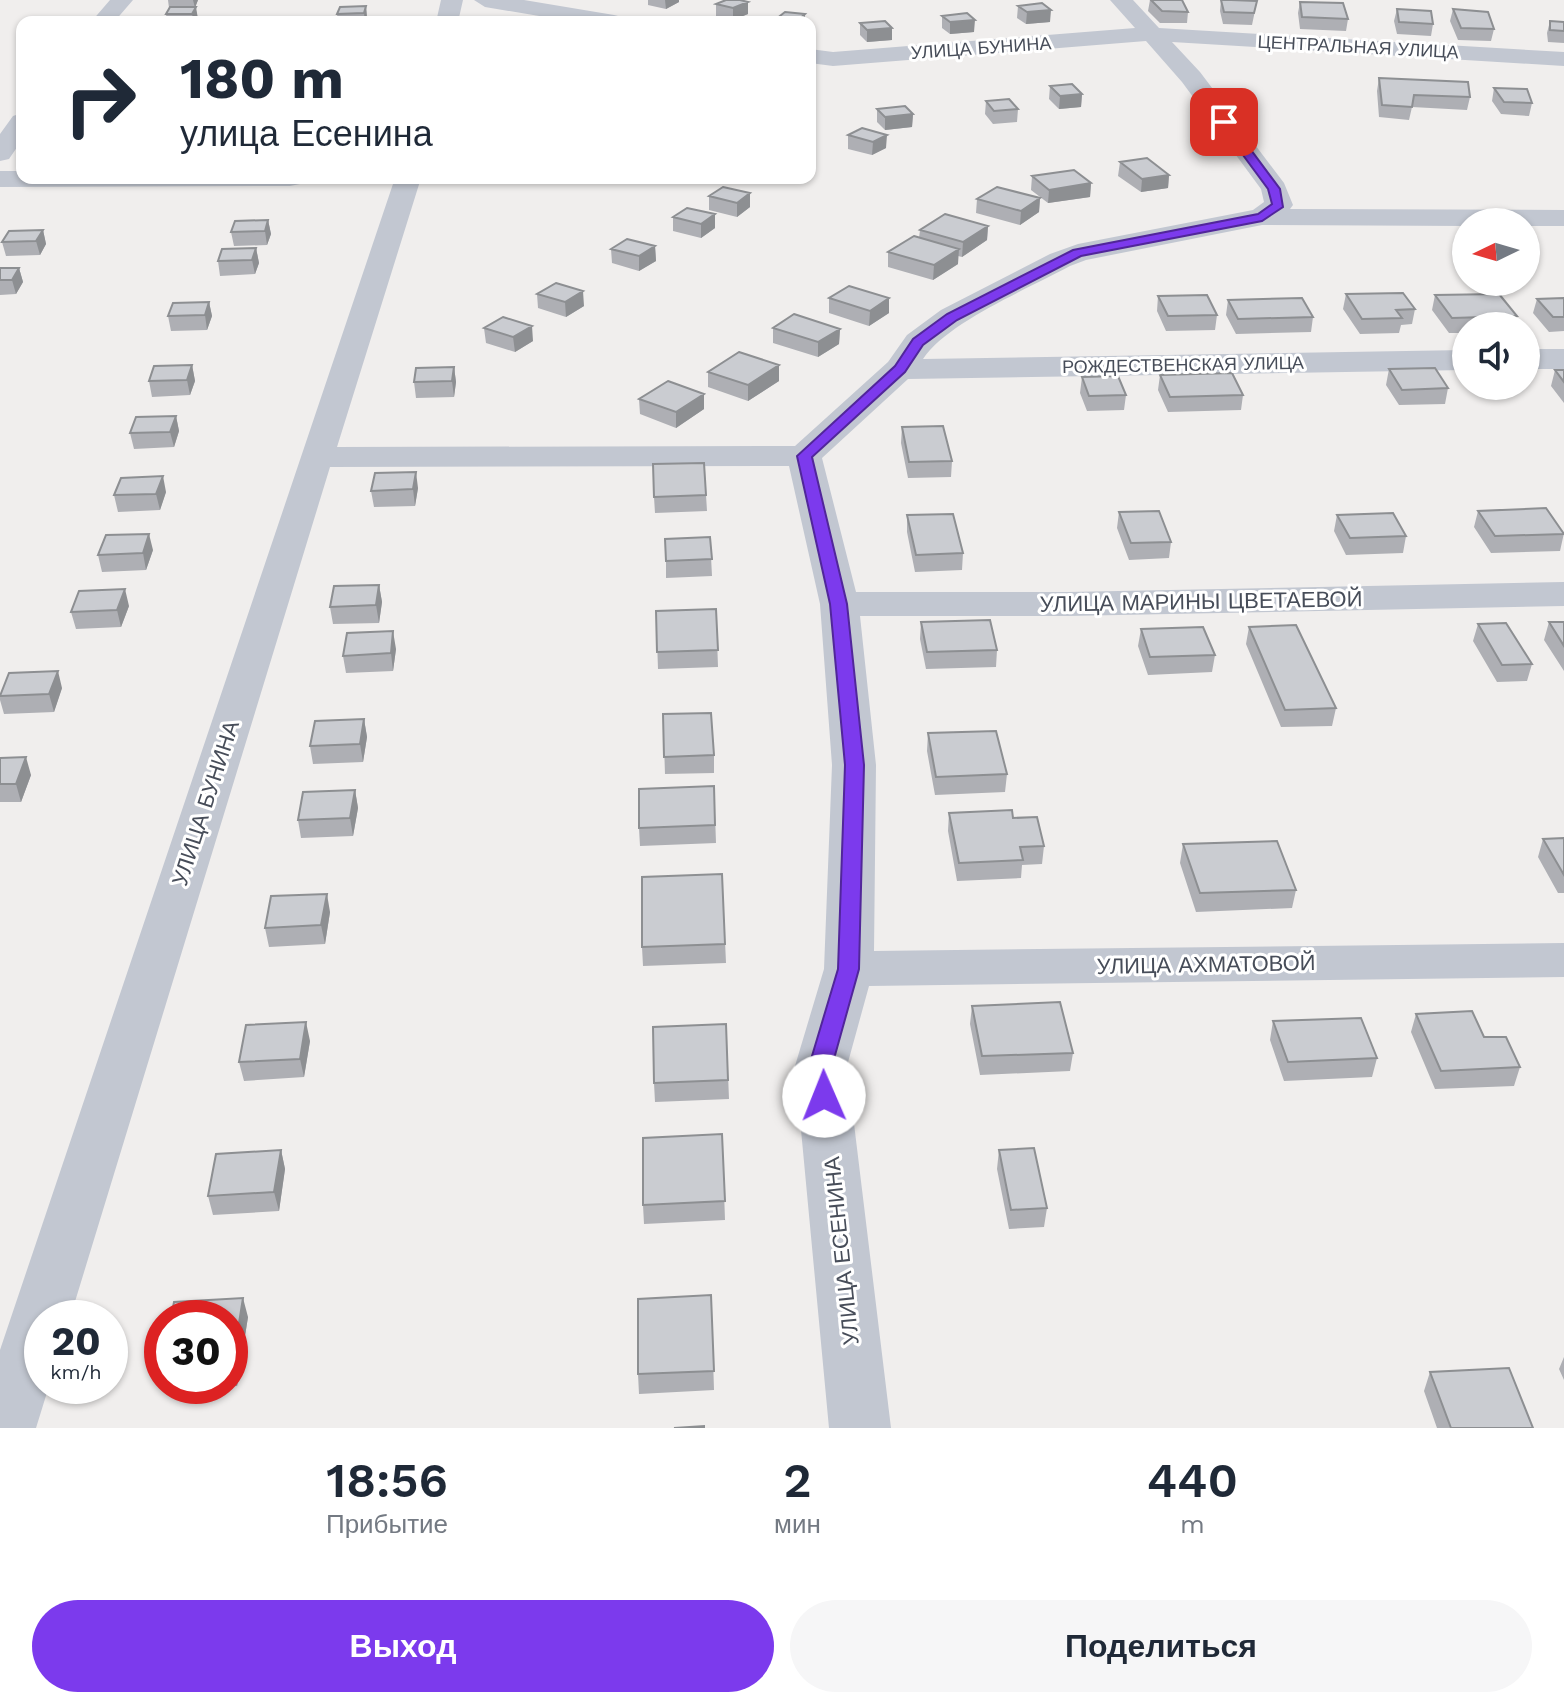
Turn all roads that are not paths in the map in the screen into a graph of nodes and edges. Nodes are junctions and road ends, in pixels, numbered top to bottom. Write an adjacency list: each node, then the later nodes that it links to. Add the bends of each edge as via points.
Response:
1 (122, 0): 4 (street)
2 (485, 0): 5 (street)
3 (1121, 0): 6 (street)
4 (107, 16)
5 (579, 16)
6 (1152, 34): 7 (street, УЛИЦА БУНИНА); 8 (street, ЦЕНТРАЛЬНАЯ УЛИЦА); 12 (street, via 1191,77)
7 (816, 57)
8 (1564, 59)
9 (16, 130): 10 (street)
10 (0, 153)
11 (406, 184): 19 (street, УЛИЦА БУНИНА)
12 (1268, 203): 13 (street, via 1378,218); 17 (street, via 1078,253 952,317 918,342)
13 (1564, 218)
14 (1540, 359): 15 (street)
15 (1564, 359)
16 (1452, 360): 17 (street, РОЖДЕСТВЕНСКАЯ УЛИЦА)
17 (900, 369): 18 (street)
18 (804, 456): 19 (street); 21 (street, УЛИЦА ЕСЕНИНА)
19 (316, 457): 24 (street, УЛИЦА БУНИНА)
20 (1564, 594): 21 (street, УЛИЦА МАРИНЫ ЦВЕТАЕВОЙ)
21 (839, 604): 23 (street, УЛИЦА ЕСЕНИНА, via 854,765)
22 (1564, 960): 23 (street, УЛИЦА АХМАТОВОЙ)
23 (849, 969): 25 (street, УЛИЦА ЕСЕНИНА, via 821,1066)
24 (5, 1428)
25 (860, 1428)

